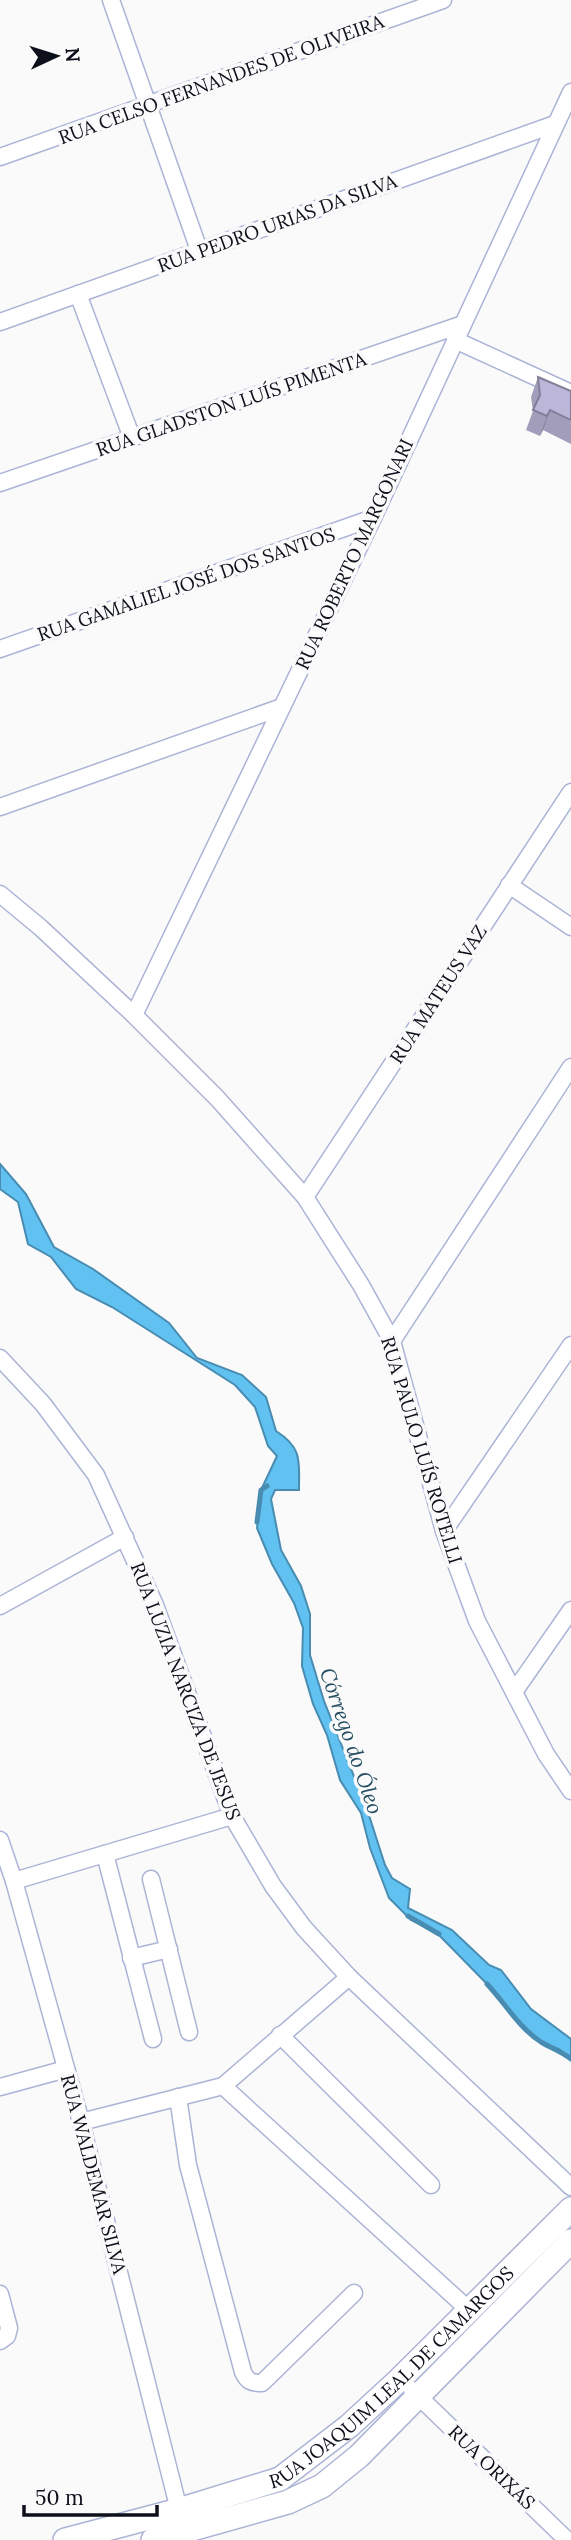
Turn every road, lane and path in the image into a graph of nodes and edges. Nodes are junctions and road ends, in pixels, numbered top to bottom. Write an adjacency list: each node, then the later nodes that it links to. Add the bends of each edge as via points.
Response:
1 (111, 0): 4 (street)
2 (443, 0): 4 (street, RUA CELSO FERNANDES DE OLIVEIRA)
3 (571, 92): 5 (street, RUA ROBERTO MARGONARI)
4 (148, 105): 6 (street, RUA CELSO FERNANDES DE OLIVEIRA); 7 (street)
5 (555, 124): 7 (street, RUA PEDRO URIAS DA SILVA); 10 (street, RUA ROBERTO MARGONARI)
6 (0, 157)
7 (198, 250): 8 (street, RUA PEDRO URIAS DA SILVA)
8 (78, 294): 9 (street, RUA PEDRO URIAS DA SILVA); 13 (street)
9 (0, 322)
10 (463, 324): 11 (street, RUA ROBERTO MARGONARI); 13 (street, RUA GLADSTON LUÍS PIMENTA)
11 (455, 340): 12 (street); 15 (street, RUA ROBERTO MARGONARI)
12 (571, 393)
13 (132, 438): 14 (street, RUA GLADSTON LUÍS PIMENTA)
14 (0, 483)
15 (373, 518): 16 (street, RUA GAMALIEL JOSÉ DOS SANTOS); 17 (street, RUA ROBERTO MARGONARI)
16 (0, 649)
17 (282, 708): 19 (street); 23 (street, RUA ROBERTO MARGONARI)
18 (571, 792): 20 (street, RUA MATEUS VAZ)
19 (0, 807)
20 (509, 885): 22 (street); 25 (street, RUA MATEUS VAZ)
21 (0, 894): 23 (street, RUA PAULO LUÍS ROTELLI)
22 (571, 928)
23 (134, 1015): 25 (street, RUA PAULO LUÍS ROTELLI, via 217,1098)
24 (571, 1067): 26 (street)
25 (305, 1197): 26 (street, RUA PAULO LUÍS ROTELLI)
26 (391, 1341): 29 (street, RUA PAULO LUÍS ROTELLI)
27 (571, 1345): 29 (street)
28 (0, 1358): 30 (street, RUA LUZIA NARCIZA DE JESUS, via 43,1404 96,1475)
29 (444, 1531): 33 (street, RUA PAULO LUÍS ROTELLI, via 477,1621)
30 (125, 1537): 31 (street); 35 (street, RUA LUZIA NARCIZA DE JESUS, via 155,1605)
31 (0, 1606)
32 (571, 1610): 33 (street)
33 (514, 1692): 34 (street, RUA PAULO LUÍS ROTELLI)
34 (571, 1791)
35 (232, 1816): 37 (street); 42 (street, RUA LUZIA NARCIZA DE JESUS, via 272,1886)
36 (0, 1840): 39 (street, RUA WALDEMAR SILVA)
37 (105, 1854): 39 (street); 41 (street)
38 (151, 1879): 40 (street)
39 (14, 1881): 46 (street, RUA WALDEMAR SILVA)
40 (169, 1949): 41 (street); 43 (street)
41 (131, 1958): 45 (street)
42 (349, 1977): 44 (street); 52 (street, RUA LUZIA NARCIZA DE JESUS)
43 (189, 2032)
44 (280, 2035): 47 (street); 51 (street)
45 (153, 2039)
46 (66, 2069): 48 (street); 50 (street, RUA WALDEMAR SILVA)
47 (223, 2085): 49 (street); 57 (street)
48 (0, 2087)
49 (178, 2096): 50 (street); 55 (street, via 188,2165 247,2380 262,2383)
50 (81, 2122): 60 (street, RUA WALDEMAR SILVA)
51 (431, 2185)
52 (571, 2187)
53 (571, 2208): 57 (street, RUA JOAQUIM LEAL DE CAMARGOS)
54 (571, 2241): 59 (street, RUA JOAQUIM LEAL DE CAMARGOS)
55 (354, 2293)
56 (0, 2294): 58 (street, via 9,2328)
57 (469, 2310): 59 (street, RUA JOAQUIM LEAL DE CAMARGOS)
58 (0, 2341)
59 (408, 2387): 60 (street, RUA JOAQUIM LEAL DE CAMARGOS, via 280,2479); 62 (street, RUA JOAQUIM LEAL DE CAMARGOS, via 359,2456 321,2486 288,2502); 63 (street, RUA ORIXÁS)
60 (179, 2510): 61 (street, RUA JOAQUIM LEAL DE CAMARGOS)
61 (65, 2540)
62 (153, 2540)
63 (567, 2540)

